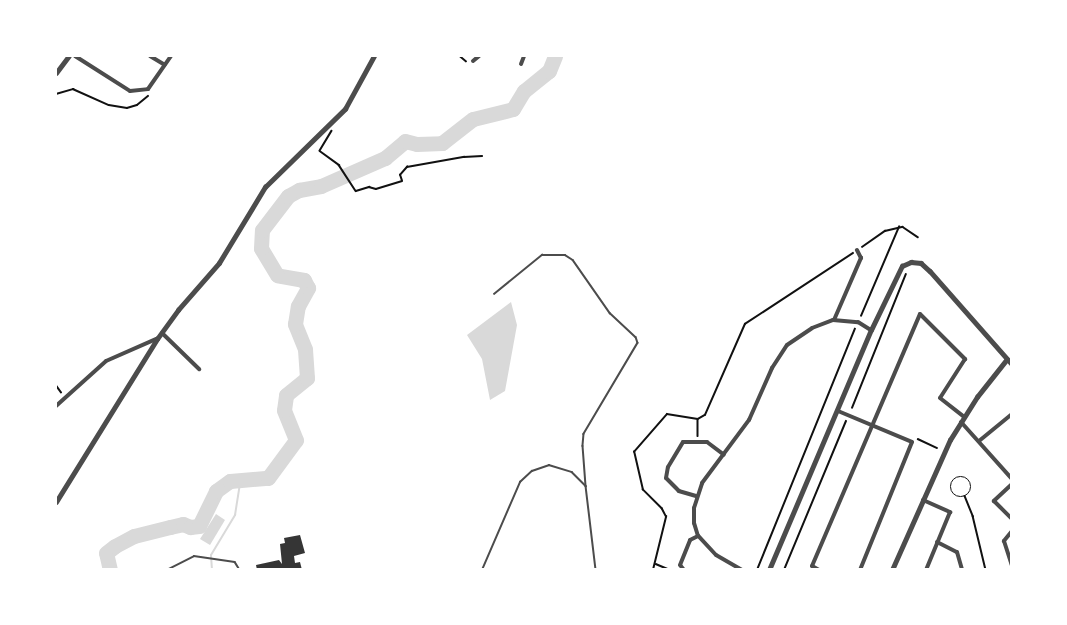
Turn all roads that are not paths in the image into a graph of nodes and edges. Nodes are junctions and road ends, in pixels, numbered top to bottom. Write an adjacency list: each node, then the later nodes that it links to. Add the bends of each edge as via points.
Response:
1 (69, 56): 11 (street)
2 (75, 56): 10 (street, via 130,91 148,88)
3 (150, 56): 10 (street)
4 (171, 56): 10 (street)
5 (374, 56): 16 (street, via 345,109 275,174 219,262)
6 (479, 56): 8 (street)
7 (524, 56): 9 (street)
8 (471, 62)
9 (521, 64)
10 (165, 65)
11 (56, 73)
12 (857, 250): 14 (street, via 861,258)
13 (494, 294): 30 (lane, via 542,255 565,255 639,343 584,434)
14 (834, 320): 15 (street, via 858,322); 27 (street, via 802,333 780,354 749,420)
15 (871, 330): 18 (street, via 902,266 921,263); 22 (street)
16 (162, 333): 17 (street); 20 (street)
17 (157, 339): 21 (street, via 106,361); 33 (street)
18 (1007, 359): 19 (street); 24 (street)
19 (1011, 364)
20 (199, 369)
21 (56, 406)
22 (838, 411): 25 (street); 46 (street)
23 (1011, 414): 26 (street)
24 (962, 420): 25 (street, via 940,398 965,359 920,314); 26 (street); 32 (street, via 938,460)
25 (873, 425): 47 (street, via 812,566); 48 (street, via 912,442)
26 (979, 441): 28 (street)
27 (724, 456): 31 (street); 31 (street, via 707,442 683,442 666,478 679,491)
28 (1011, 479)
29 (1011, 484): 34 (street, via 994,501)
30 (586, 486): 42 (lane, via 572,472 556,466 540,468 526,476 516,489); 43 (lane)
31 (696, 496): 36 (street, via 694,523)
32 (922, 500): 37 (street, via 950,512); 49 (street)
33 (56, 502)
34 (1011, 519)
35 (1011, 531): 38 (street, via 1004,541)
36 (698, 536): 39 (street); 44 (street, via 690,540 680,564)
37 (937, 543): 50 (street); 51 (street, via 957,552)
38 (1011, 565)
39 (730, 567): 45 (street)
40 (167, 570): 41 (lane, via 194,556 235,562)
41 (240, 570)
42 (482, 570)
43 (596, 570)
44 (684, 570)
45 (742, 570)
46 (769, 570)
47 (819, 570)
48 (860, 570)
49 (892, 570)
50 (926, 570)
51 (962, 570)

